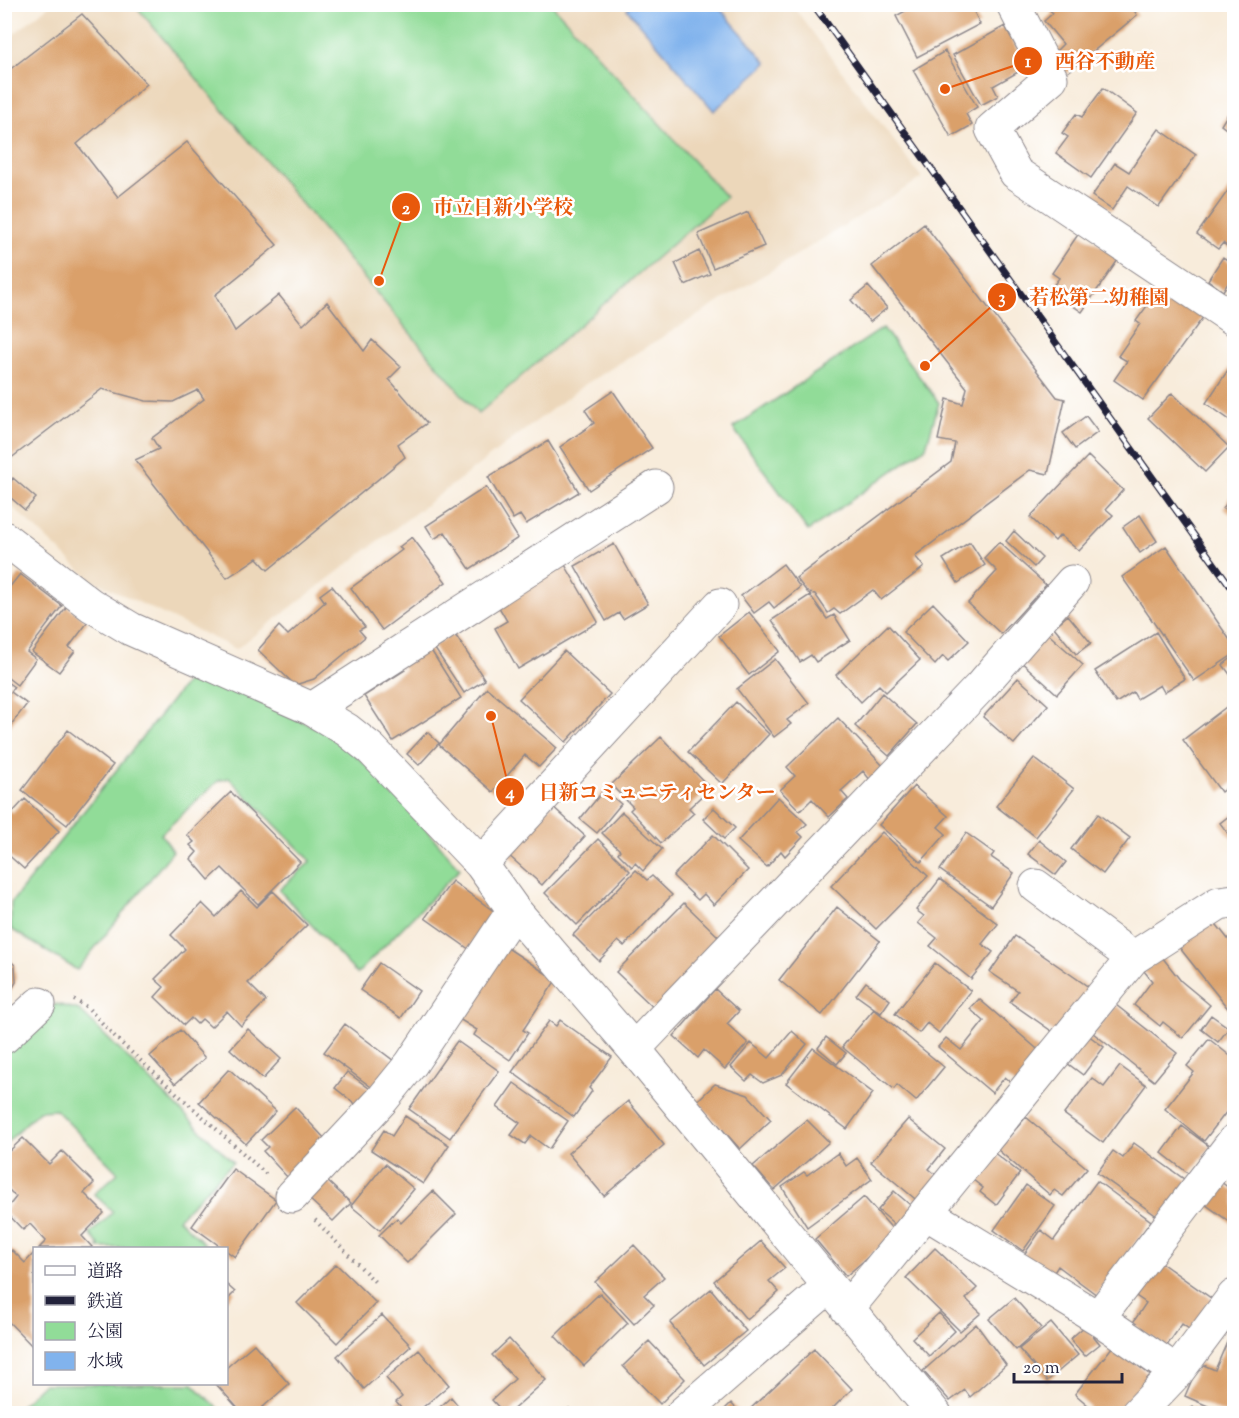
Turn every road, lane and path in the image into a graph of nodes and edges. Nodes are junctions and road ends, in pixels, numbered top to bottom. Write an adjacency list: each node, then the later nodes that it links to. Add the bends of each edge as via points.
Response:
1 (1013, 4): 2 (street, via 1051,78 992,129 1016,173)
2 (1234, 319)
3 (656, 487): 7 (street)
4 (9, 552): 7 (street, via 131,629)
5 (1072, 582): 15 (street, via 971,696)
6 (720, 605): 8 (street)
7 (312, 709): 8 (street, via 371,748)
8 (481, 864): 11 (street)
9 (1036, 886): 12 (street)
10 (1234, 902): 12 (street, via 1219,903)
11 (514, 910): 15 (street); 17 (street, via 411,1064)
12 (1132, 958): 18 (street)
13 (39, 1004): 14 (street); 17 (path, via 63,994 87,1006 120,1042)
14 (4, 1037)
15 (634, 1049): 21 (street)
16 (1234, 1140): 22 (street)
17 (292, 1196): 19 (path)
18 (926, 1213): 21 (street); 22 (street)
19 (375, 1282)
20 (1234, 1296): 23 (street)
21 (838, 1298): 24 (street); 25 (street)
22 (1098, 1318): 23 (street)
23 (1177, 1372): 26 (street)
24 (682, 1413)
25 (934, 1413)
26 (1137, 1413)

